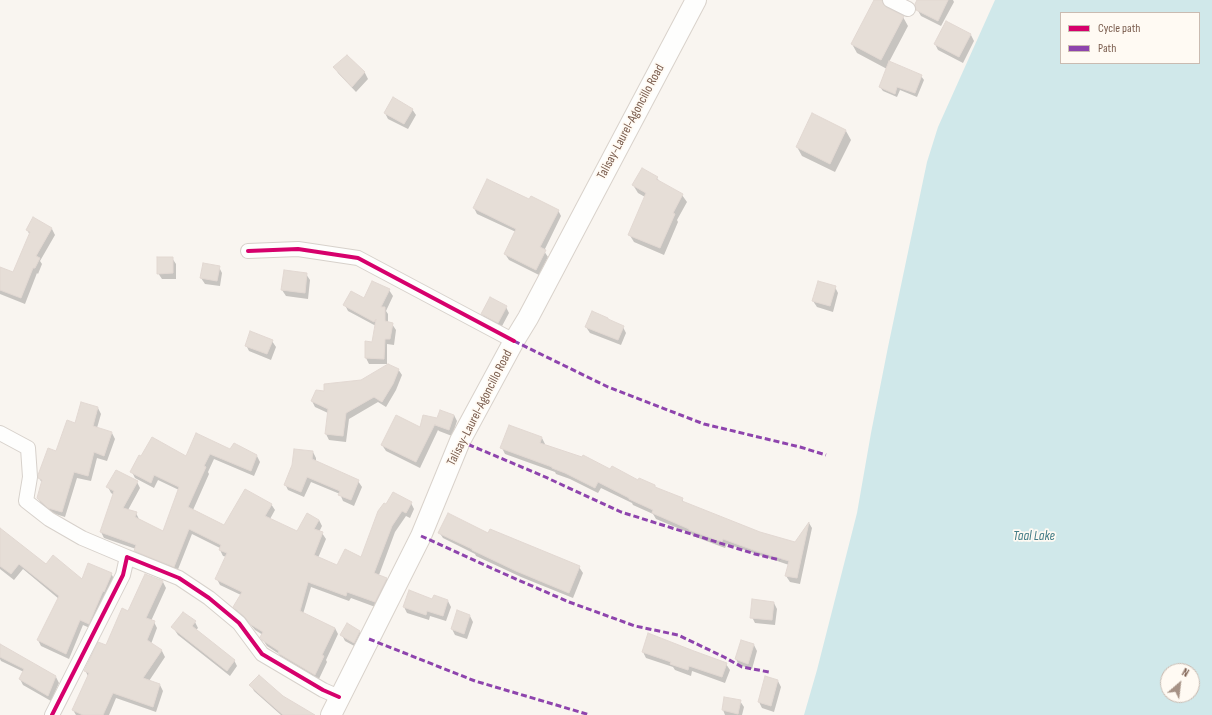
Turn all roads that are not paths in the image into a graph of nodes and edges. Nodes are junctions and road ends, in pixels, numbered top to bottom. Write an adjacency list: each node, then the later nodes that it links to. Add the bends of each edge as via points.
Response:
1 (696, 0): 5 (main road, Talisay-Laurel-Agoncillo Road)
2 (890, 0): 3 (street)
3 (908, 9)
4 (248, 251): 5 (street, via 298,249 358,258)
5 (514, 341): 8 (main road, Talisay-Laurel-Agoncillo Road, via 460,441 421,536)
6 (0, 433): 7 (street, via 28,448 30,477 26,501 49,519 75,534)
7 (127, 557): 8 (street, via 179,578 209,598 239,623 262,654 323,690); 9 (street, via 123,575)
8 (335, 706)
9 (52, 715)

